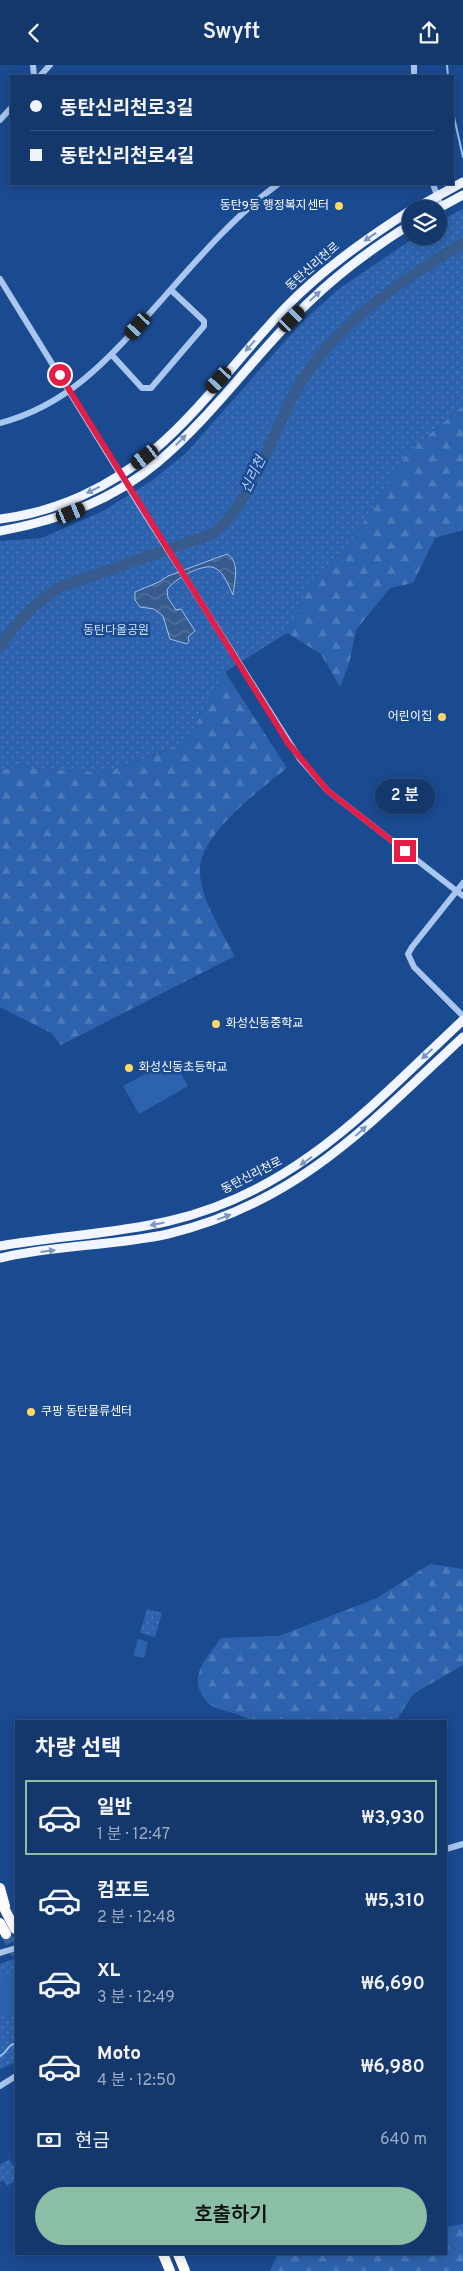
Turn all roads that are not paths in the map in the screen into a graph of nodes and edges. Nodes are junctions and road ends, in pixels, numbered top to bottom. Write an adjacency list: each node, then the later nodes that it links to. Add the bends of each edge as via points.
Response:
1 (50, 65): 2 (street)
2 (41, 75)
3 (10, 109): 4 (street)
4 (0, 121)
5 (463, 182): 8 (main road, 동탄신리천로)
6 (277, 185): 16 (street, via 222,233)
7 (434, 185): 8 (street)
8 (437, 195): 10 (main road, 동탄신리천로); 11 (street)
9 (463, 195): 12 (main road)
10 (428, 200)
11 (438, 200)
12 (447, 203)
13 (402, 216): 20 (main road, 동탄신리천로, one-way to 20, via 357,246 301,292 172,432)
14 (402, 230): 21 (main road, 동탄신리천로, one-way to 14, via 177,445 324,287)
15 (0, 279): 18 (street)
16 (171, 290): 17 (street); 17 (street, via 204,321 204,326 151,388 142,387)
17 (112, 355): 18 (street)
18 (70, 391): 19 (street, via 35,412); 20 (street)
19 (0, 423)
20 (121, 474): 21 (street); 22 (main road, 동탄신리천로, one-way to 22, via 59,504)
21 (127, 484): 23 (main road, 동탄신리천로, via 71,513); 25 (street, via 288,743 312,773 328,791)
22 (0, 519)
23 (0, 531)
24 (463, 883): 25 (street)
25 (456, 891): 26 (street); 27 (street, via 408,954 414,967)
26 (463, 897)
27 (463, 1016)
28 (463, 1020): 30 (main road, 동탄신리천로, one-way to 30, via 333,1141 262,1187 222,1205 171,1221)
29 (463, 1037): 31 (main road, 동탄신리천로, one-way to 29, via 167,1234 228,1216 259,1202 306,1175 340,1149)
30 (0, 1246)
31 (0, 1258)
32 (463, 1844): 33 (street)
33 (447, 1849)
34 (0, 1888): 36 (highway)
35 (0, 1900): 36 (highway)
36 (4, 1919): 37 (highway)
37 (10, 1932)
38 (15, 1948): 39 (street)
39 (0, 1953)
40 (15, 2077): 41 (street)
41 (0, 2086)
42 (163, 2255): 44 (highway)
43 (178, 2255): 45 (highway)
44 (170, 2271)
45 (185, 2271)

